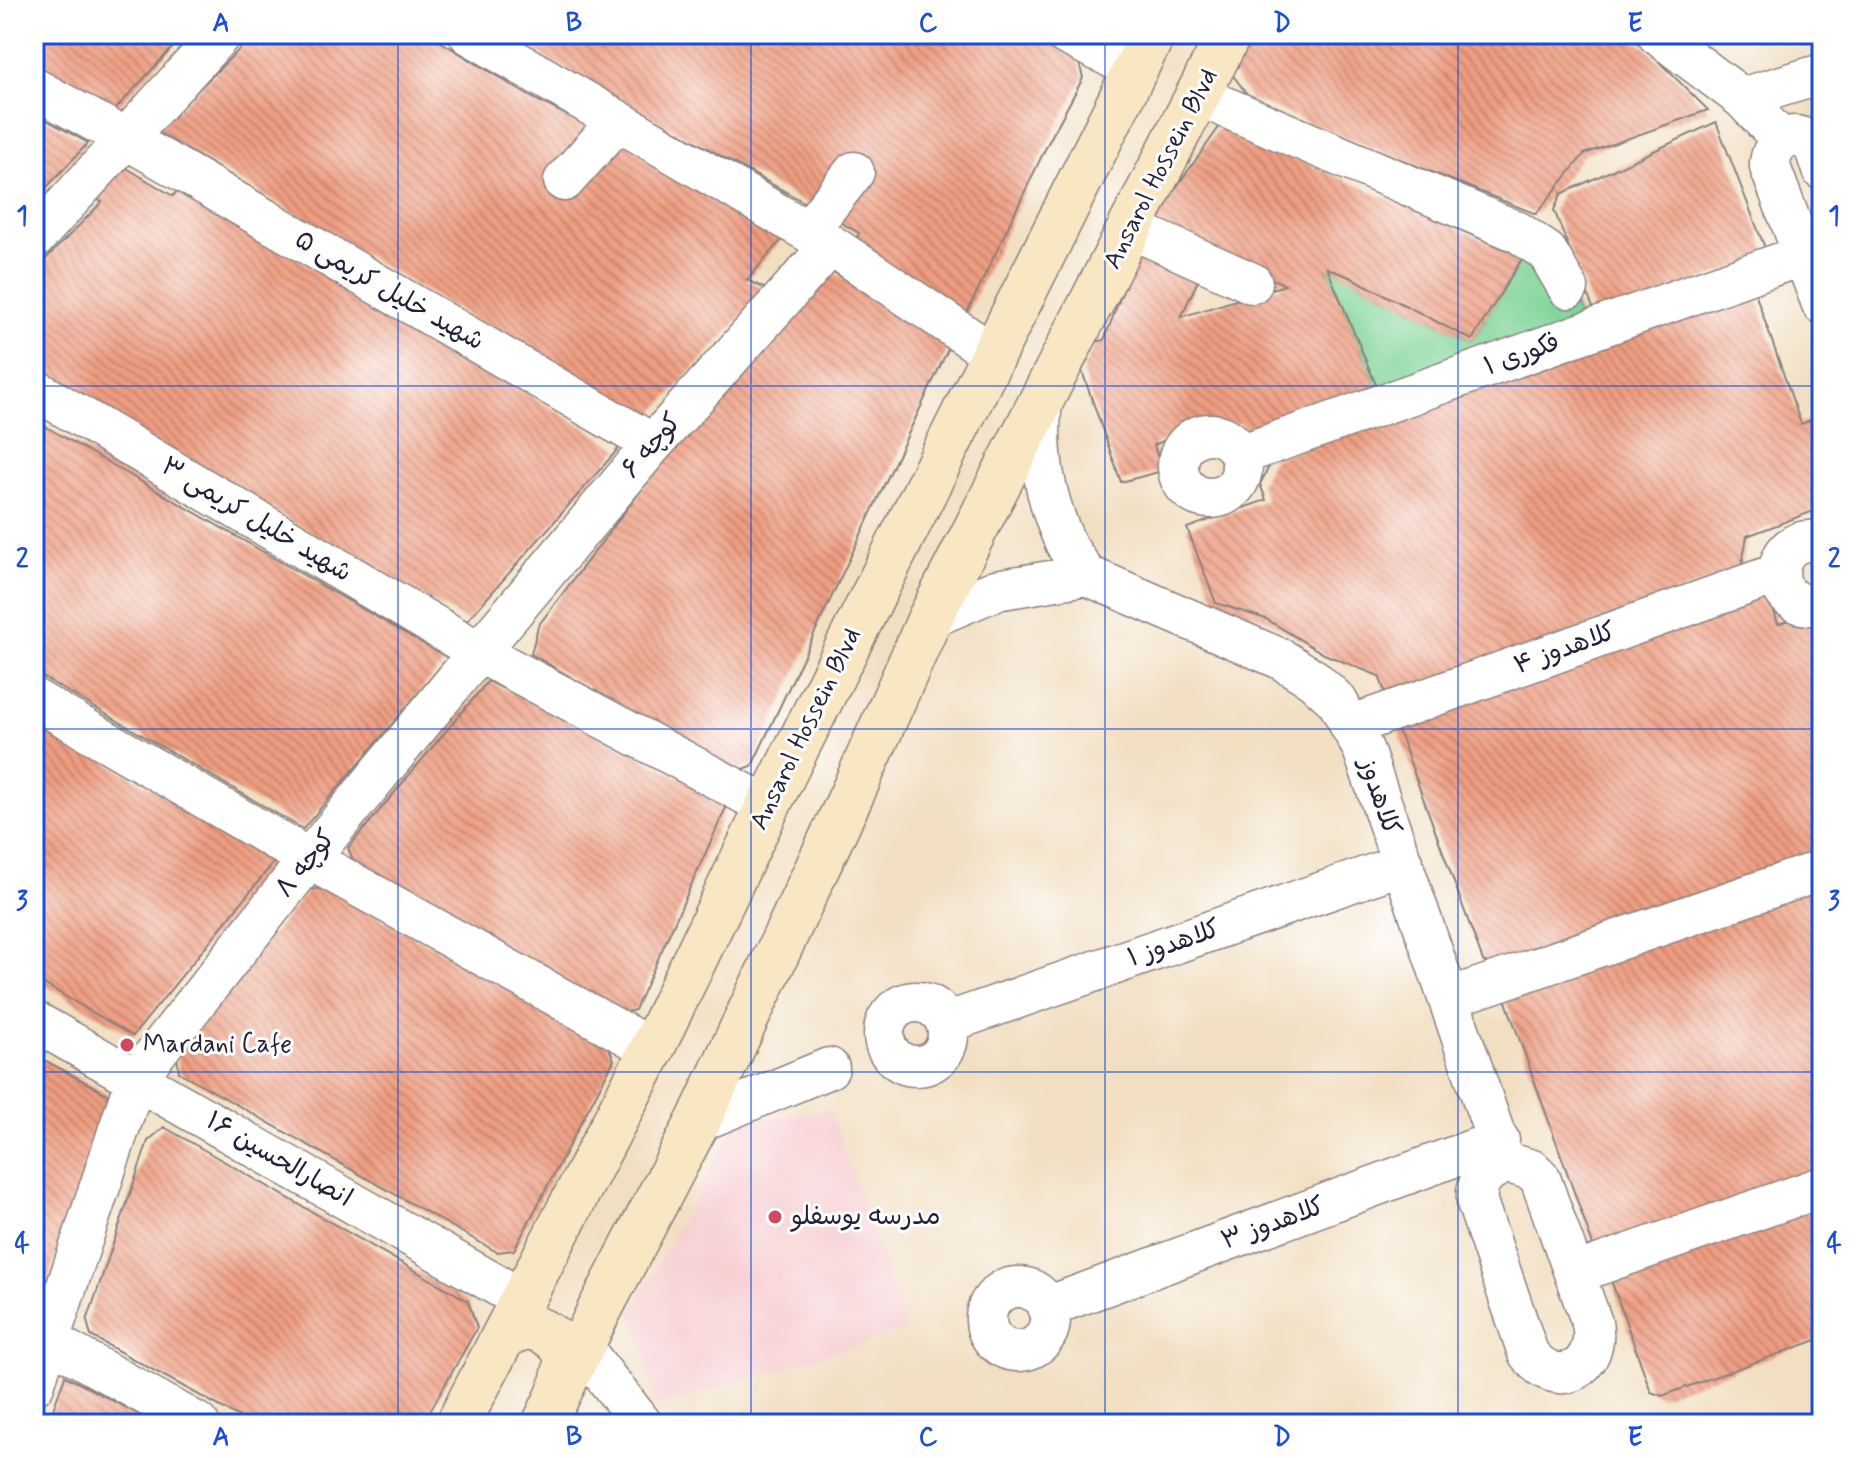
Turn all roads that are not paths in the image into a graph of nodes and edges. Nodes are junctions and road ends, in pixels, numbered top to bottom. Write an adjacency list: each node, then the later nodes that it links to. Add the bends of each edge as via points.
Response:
1 (221, 34): 12 (street)
2 (469, 34): 11 (street)
3 (1065, 34): 6 (street)
4 (1229, 34): 9 (main road, Ansarol Hossein Blvd)
5 (1657, 34): 10 (street)
6 (1144, 52): 24 (main road, Ansarol Hossein Blvd)
7 (1822, 74): 10 (street)
8 (34, 88): 12 (street)
9 (1199, 96): 17 (main road, Ansarol Hossein Blvd); 22 (street, via 1518,232 1547,252)
10 (1742, 98): 13 (street)
11 (618, 121): 16 (street); 18 (street)
12 (125, 138): 19 (street); 27 (street, شهید خلیل کریمی ۵)
13 (1782, 140): 14 (street, via 1797,136 1812,143); 20 (street, via 1771,151 1770,167)
14 (1822, 170)
15 (854, 172): 18 (street, کوچه ۶)
16 (564, 181)
17 (1130, 228): 21 (street); 26 (main road, Ansarol Hossein Blvd)
18 (819, 238): 24 (street); 27 (street, کوچه ۶)
19 (34, 239)
20 (1803, 255): 23 (street); 28 (street, فکوری ۱)
21 (1252, 283)
22 (1568, 288)
23 (1822, 304)
24 (993, 354): 37 (main road, Ansarol Hossein Blvd)
25 (34, 389): 34 (street, شهید خلیل کریمی ۳)
26 (1042, 402): 31 (street, via 1038,436 1050,498 1064,541); 33 (main road, Ansarol Hossein Blvd)
27 (653, 444): 34 (street, کوچه ۶)
28 (1240, 455)
29 (1822, 542): 30 (street, via 1810,540 1790,548)
30 (1779, 573): 32 (street, via 1789,597 1808,606); 36 (street, کلاهدوز ۴)
31 (1086, 575): 33 (street, via 996,590); 36 (street, کلاهدوز, via 1281,659 1337,701)
32 (1822, 604)
33 (930, 618): 47 (main road, Ansarol Hossein Blvd)
34 (479, 652): 37 (street, شهید خلیل کریمی ۳); 38 (street, کوچه ۸)
35 (34, 699): 38 (street)
36 (1350, 726): 39 (street, کلاهدوز)
37 (768, 806): 44 (main road, Ansarol Hossein Blvd)
38 (309, 859): 44 (street); 46 (street, کوچه ۸)
39 (1403, 864): 41 (street, کلاهدوز); 43 (street, کلاهدوز ۱)
40 (1822, 870): 41 (street)
41 (1449, 998): 48 (street, کلاهدوز)
42 (34, 1022): 46 (street, انصارالحسین ۱۶)
43 (946, 1023)
44 (652, 1049): 51 (main road, Ansarol Hossein Blvd)
45 (829, 1068): 47 (street)
46 (136, 1078): 51 (street, انصارالحسین ۱۶); 54 (street)
47 (698, 1122): 53 (main road, Ansarol Hossein Blvd)
48 (1502, 1152): 50 (street, via 1540,1178); 50 (street, via 1480,1180 1477,1202 1528,1353 1555,1373 1577,1369 1592,1352 1592,1323); 52 (street, کلاهدوز ۳)
49 (1822, 1187): 50 (street)
50 (1575, 1273)
51 (522, 1304): 53 (main road); 56 (main road, via 526,1327 543,1331 565,1353); 58 (main road, Ansarol Hossein Blvd)
52 (1047, 1307)
53 (590, 1330): 56 (main road, Ansarol Hossein Blvd); 59 (street)
54 (50, 1341): 55 (street); 57 (street)
55 (34, 1385)
56 (551, 1412)
57 (199, 1424)
58 (458, 1424)
59 (642, 1424)

